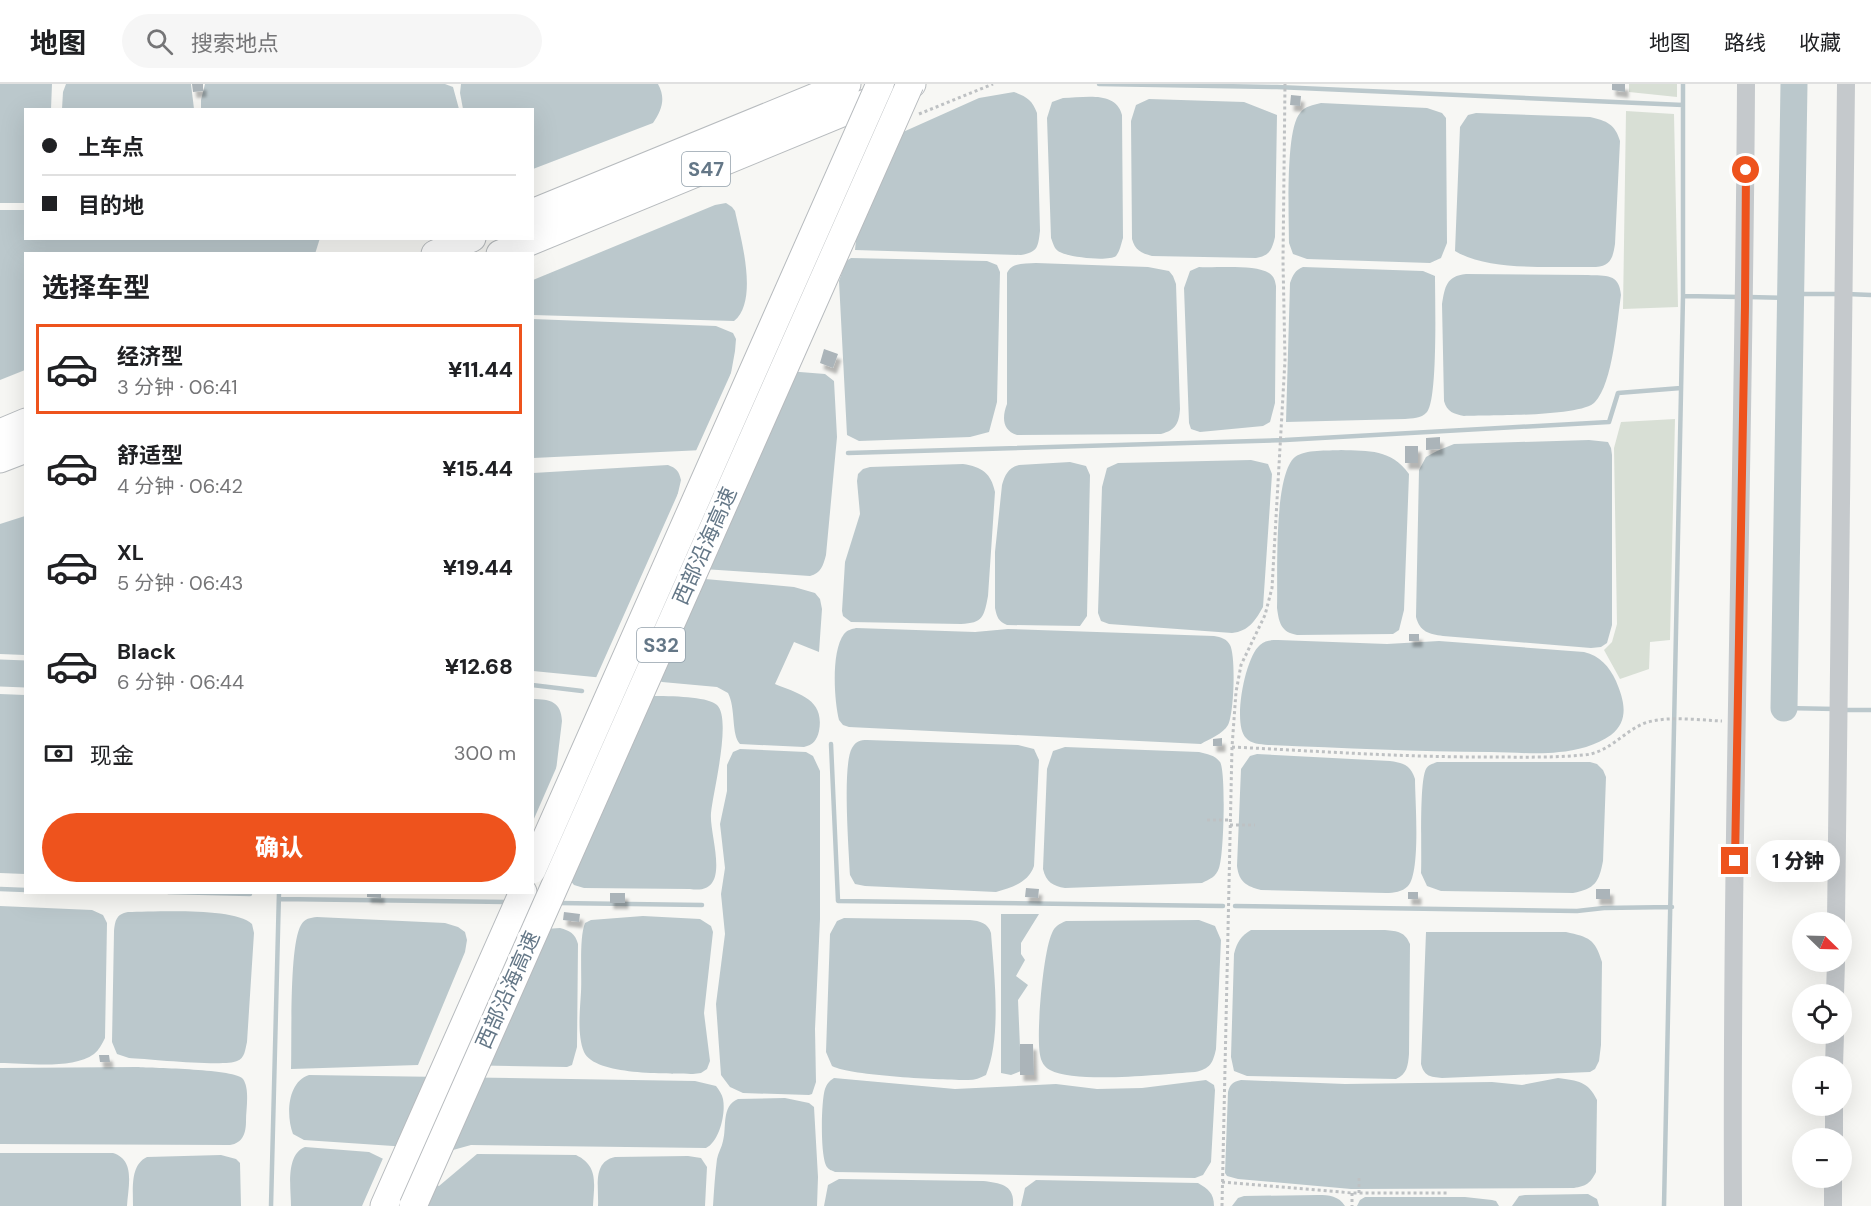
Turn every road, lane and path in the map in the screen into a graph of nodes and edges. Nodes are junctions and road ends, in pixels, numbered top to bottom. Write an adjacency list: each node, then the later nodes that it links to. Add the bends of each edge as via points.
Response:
1 (847, 84): 9 (highway, S47)
2 (880, 84): 21 (highway, 西部沿海高速 / S32, bridge)
3 (911, 84): 12 (highway, S47); 31 (highway, 西部沿海高速 / S32, bridge)
4 (993, 84): 8 (path)
5 (1285, 84): 16 (path, via 1285,360 1272,588 1265,615 1241,665)
6 (1746, 84): 15 (street)
7 (1846, 84): 23 (street)
8 (915, 116)
9 (534, 212)
10 (467, 240): 13 (highway)
11 (534, 240): 14 (highway, S47)
12 (534, 240)
13 (440, 252)
14 (505, 252)
15 (1737, 722): 16 (path, via 1648,722 1609,747 1579,756 1419,757); 34 (street)
16 (1232, 747): 18 (path)
17 (1206, 820): 18 (path)
18 (1230, 820): 19 (path)
19 (1230, 825): 20 (path); 25 (path)
20 (1255, 825)
21 (534, 865)
22 (522, 894): 30 (highway, 西部沿海高速)
23 (1836, 912)
24 (1359, 1178): 28 (path)
25 (1222, 1182): 27 (path); 32 (path)
26 (1833, 1188): 35 (street)
27 (1352, 1193): 28 (path); 33 (path)
28 (1359, 1193): 29 (path)
29 (1447, 1193)
30 (384, 1206)
31 (413, 1206)
32 (1222, 1206)
33 (1352, 1206)
34 (1733, 1206)
35 (1833, 1206)

